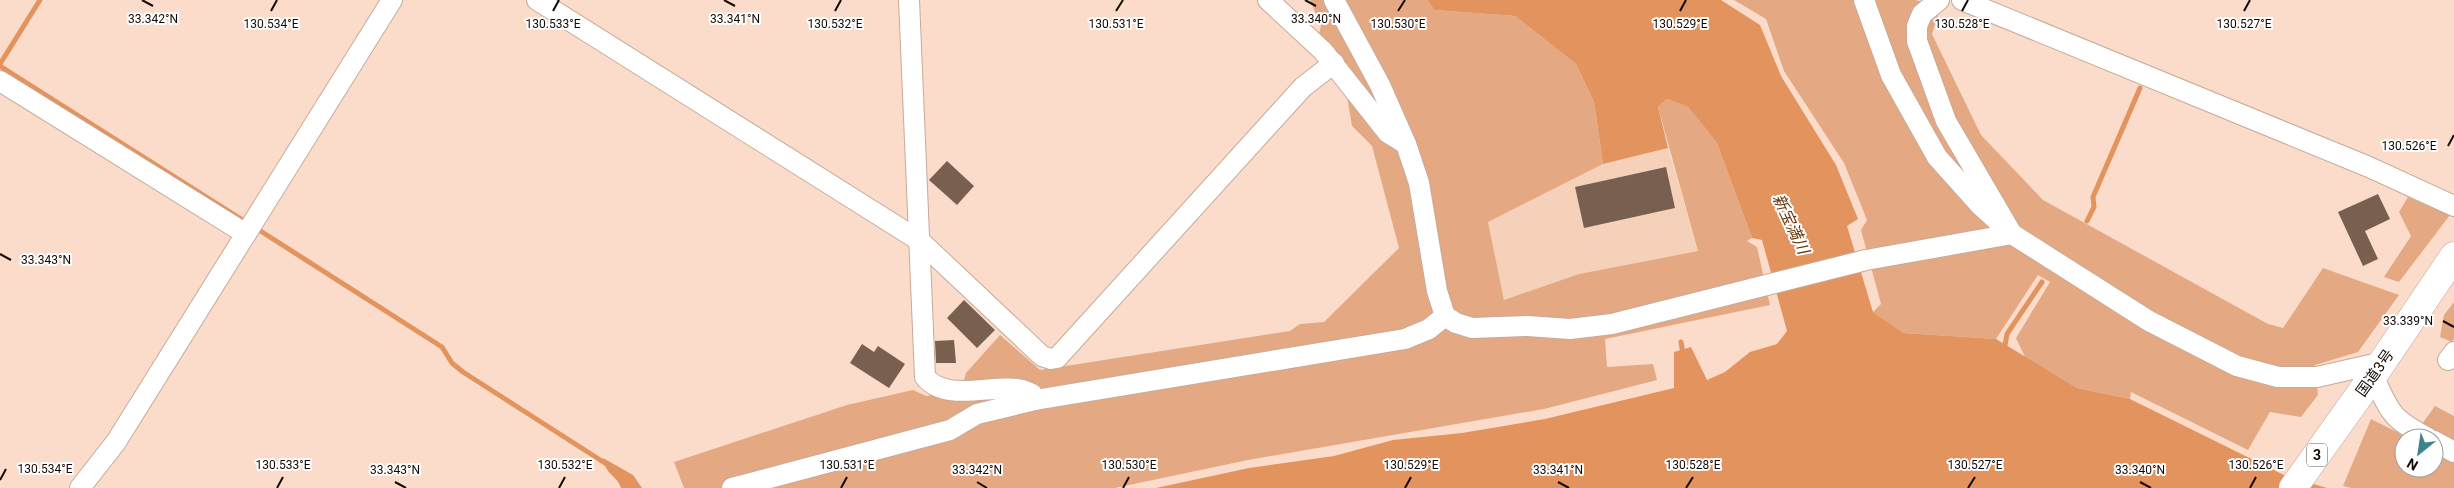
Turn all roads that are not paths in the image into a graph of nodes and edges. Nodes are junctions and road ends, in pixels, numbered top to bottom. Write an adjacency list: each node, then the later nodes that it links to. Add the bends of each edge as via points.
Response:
1 (392, 0): 13 (street)
2 (537, 0): 15 (street)
3 (909, 0): 15 (street)
4 (1268, 0): 9 (street)
5 (1334, 0): 11 (street, via 1380,85)
6 (1864, 0): 14 (street, via 1891,75 1937,157 1980,206)
7 (1939, 0): 14 (street, via 1922,14 1917,26 1917,41 1946,121)
8 (1962, 0): 12 (street, via 2369,167)
9 (1334, 63): 11 (street, via 1388,133); 15 (street, via 1303,87 1057,358 1042,356)
10 (0, 81): 13 (street)
11 (1406, 144): 17 (street, via 1419,183 1437,291)
12 (2454, 206)
13 (246, 234): 21 (street, via 116,442)
14 (2012, 234): 17 (street, via 1866,260 1612,324 1570,328 1472,328); 18 (street, via 2150,321 2237,366 2278,377 2317,377)
15 (920, 241): 19 (street, via 925,377 932,385 948,390 1018,388 1032,394)
16 (2454, 256): 18 (highway, 国道3号 / 3)
17 (1445, 316): 19 (street, via 1429,329 1404,339)
18 (2378, 369): 20 (street, via 2391,413); 23 (highway, 国道3号 / 3)
19 (1035, 400): 22 (street, via 977,414 950,430)
20 (2409, 428)
21 (80, 488)
22 (732, 488)
23 (2293, 488)

